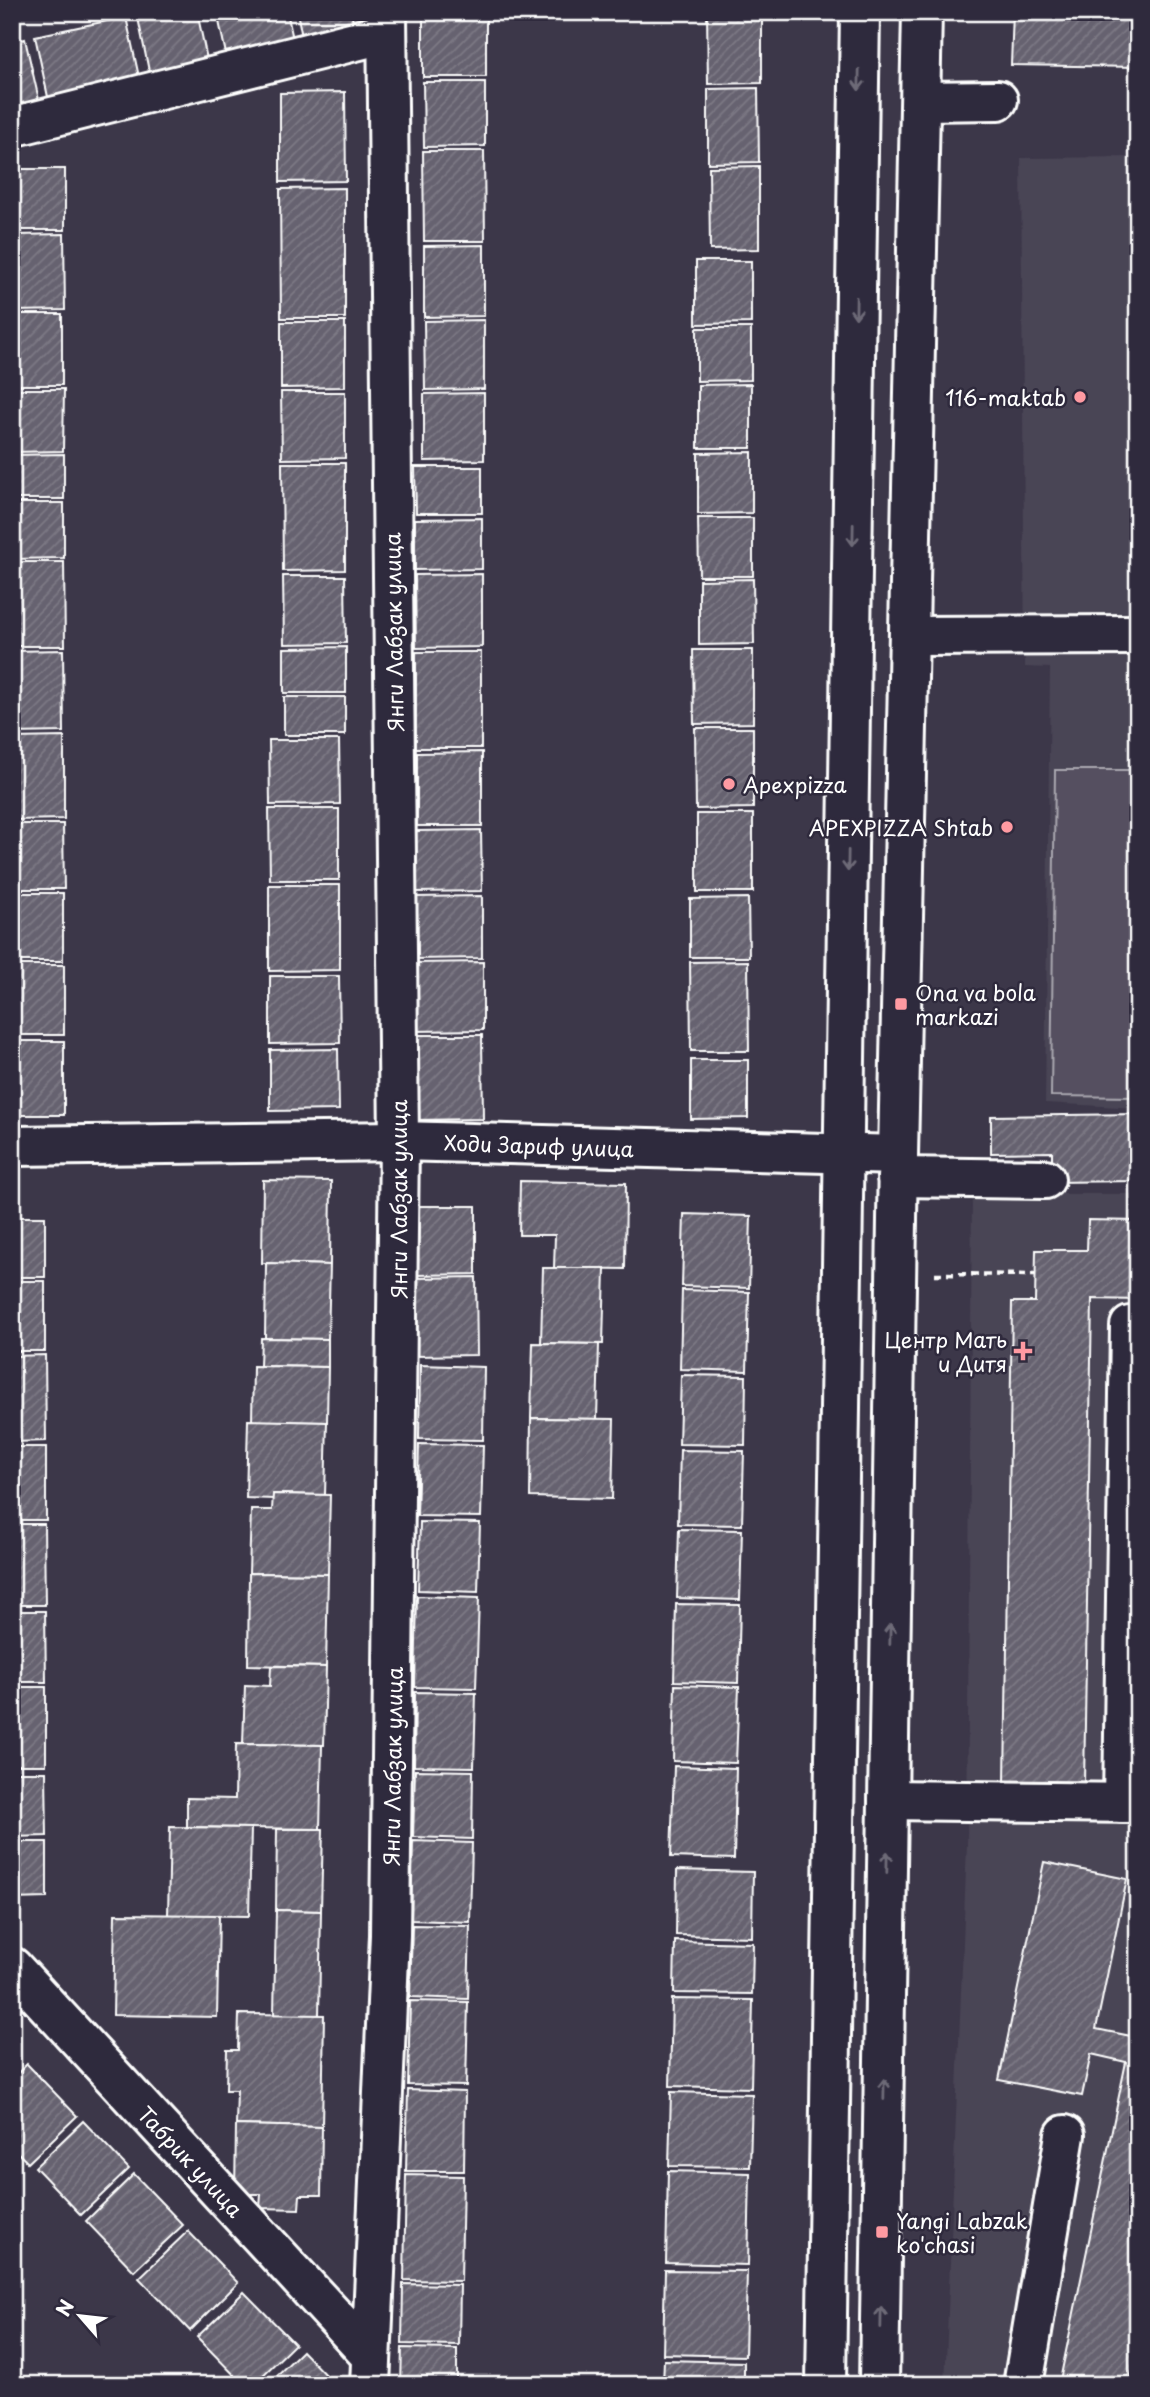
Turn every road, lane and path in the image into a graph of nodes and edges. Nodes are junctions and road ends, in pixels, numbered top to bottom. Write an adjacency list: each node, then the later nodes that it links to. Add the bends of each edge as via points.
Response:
1 (860, 12): 11 (main road, one-way to 11)
2 (922, 12): 5 (main road)
3 (387, 22): 6 (main road); 9 (main road, Янги Лабзак улица)
4 (998, 100): 5 (main road)
5 (922, 101): 8 (main road)
6 (12, 127)
7 (1138, 635): 8 (main road)
8 (910, 636): 12 (main road)
9 (399, 1141): 10 (main road, Ходи Зариф улица); 11 (main road, Ходи Зариф улица); 21 (main road, Янги Лабзак улица, via 390,1935)
10 (12, 1146)
11 (844, 1154): 12 (main road, Ходи Зариф улица); 22 (main road)
12 (898, 1166): 13 (main road, Ходи Зариф улица); 15 (main road)
13 (1045, 1179)
14 (1035, 1275): 15 (path)
15 (896, 1276): 17 (main road, one-way to 15)
16 (1138, 1327): 18 (main road, via 1130,1326)
17 (888, 1800): 18 (main road); 23 (main road, one-way to 17)
18 (1130, 1803)
19 (12, 1967): 21 (main road, Табрик улица)
20 (1065, 2135): 24 (main road)
21 (370, 2370)
22 (826, 2385)
23 (879, 2385)
24 (1023, 2385)

